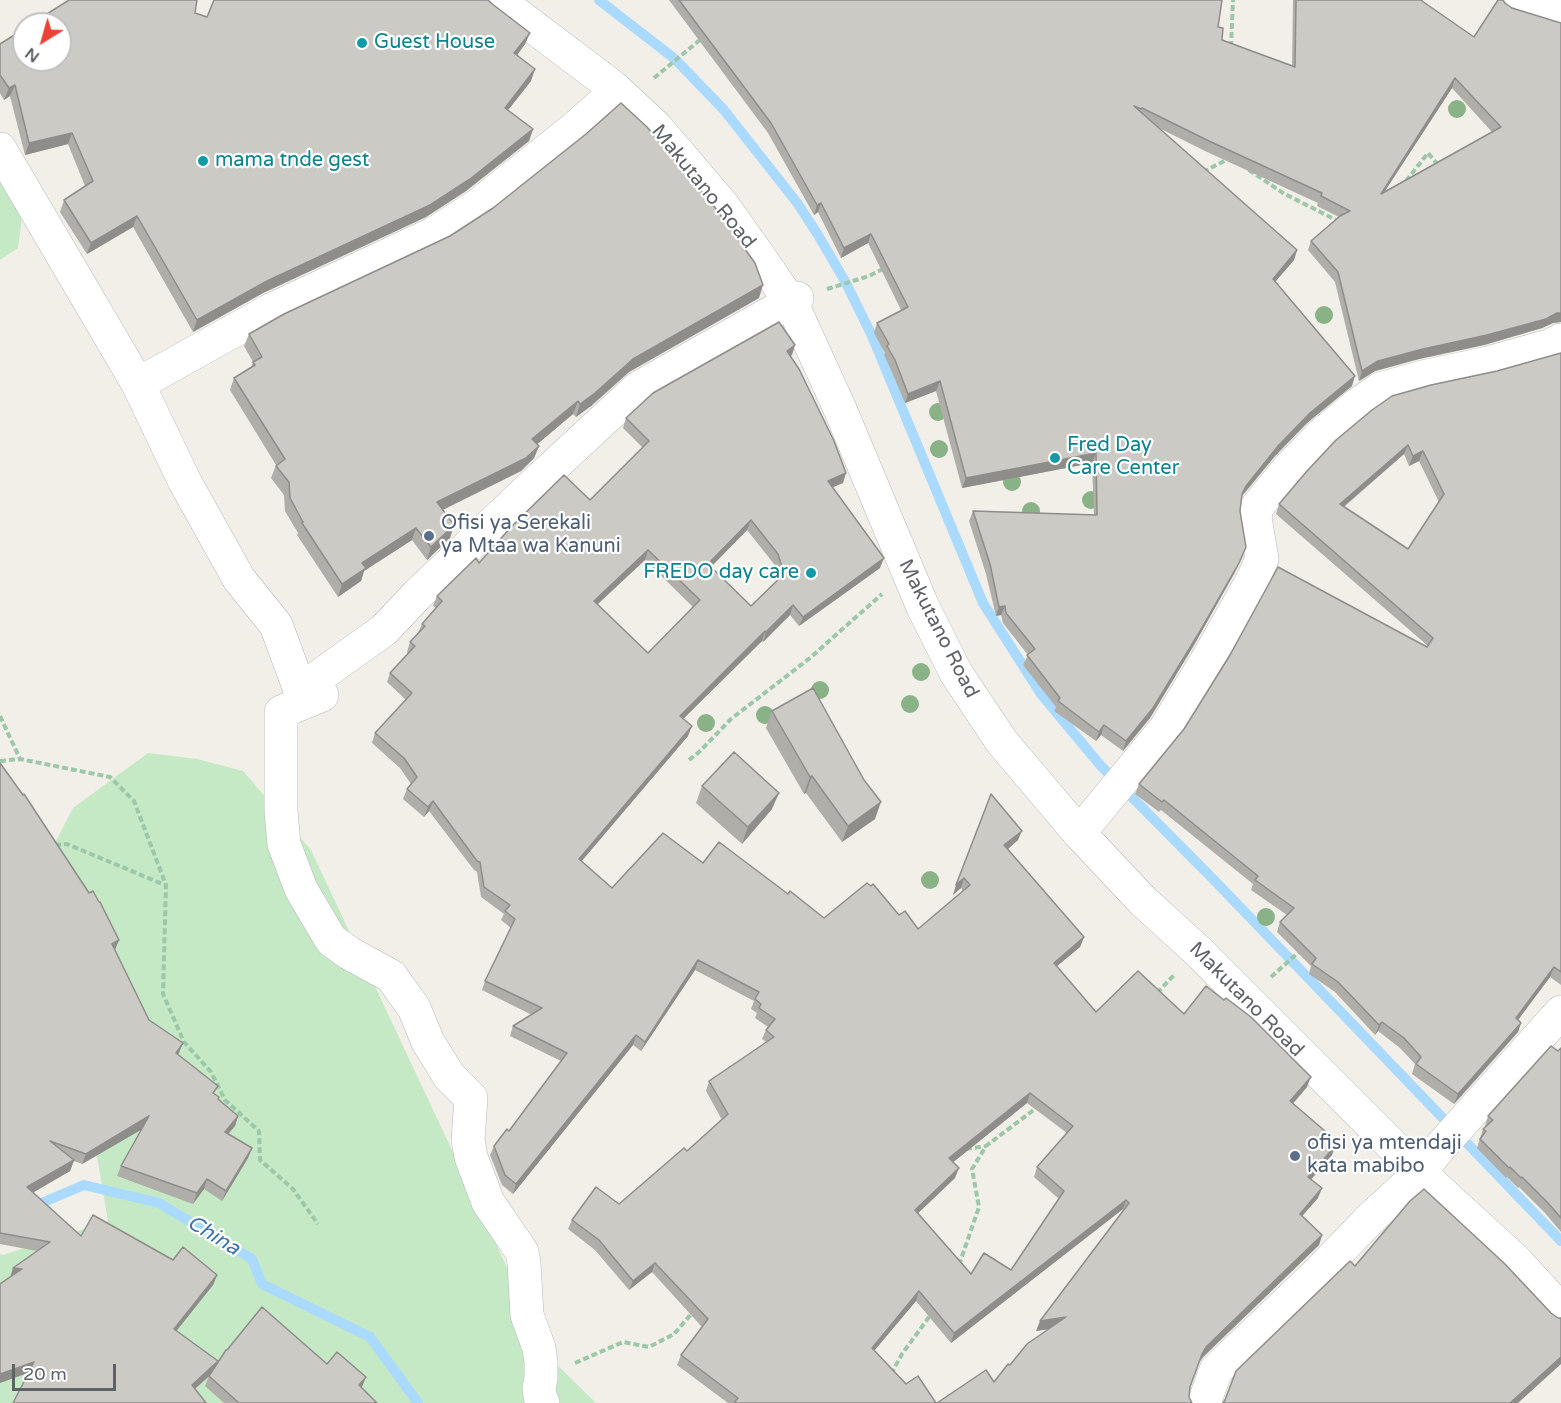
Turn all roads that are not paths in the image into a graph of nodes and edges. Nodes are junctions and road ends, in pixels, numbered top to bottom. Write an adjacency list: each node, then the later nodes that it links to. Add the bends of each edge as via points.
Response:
1 (498, 0): 4 (street, Makutano Road)
2 (1515, 0): 3 (street)
3 (1561, 15)
4 (621, 94): 6 (street, Makutano Road, via 656,127 724,207); 8 (street, via 615,93 477,206 435,233 271,310)
5 (0, 149): 8 (street)
6 (793, 300): 9 (street, via 638,388 384,630); 10 (street, Makutano Road, via 922,605 956,674 1002,742)
7 (1561, 340): 10 (street, via 1488,363 1380,389 1320,436 1257,507 1255,518 1262,559 1210,655 1165,729)
8 (138, 384): 9 (street, via 185,482 239,579 276,625)
9 (300, 690): 14 (street, via 322,695 281,712 284,844 301,889 332,940 391,976 414,1008 428,1042 449,1076 471,1098 469,1149 489,1202 522,1252 527,1315 539,1348)
10 (1079, 833): 12 (street, Makutano Road)
11 (1561, 1012): 12 (street)
12 (1420, 1173): 13 (street, Makutano Road, via 1515,1260); 15 (street, via 1216,1370)
13 (1561, 1310)
14 (542, 1390)
15 (1204, 1403)

